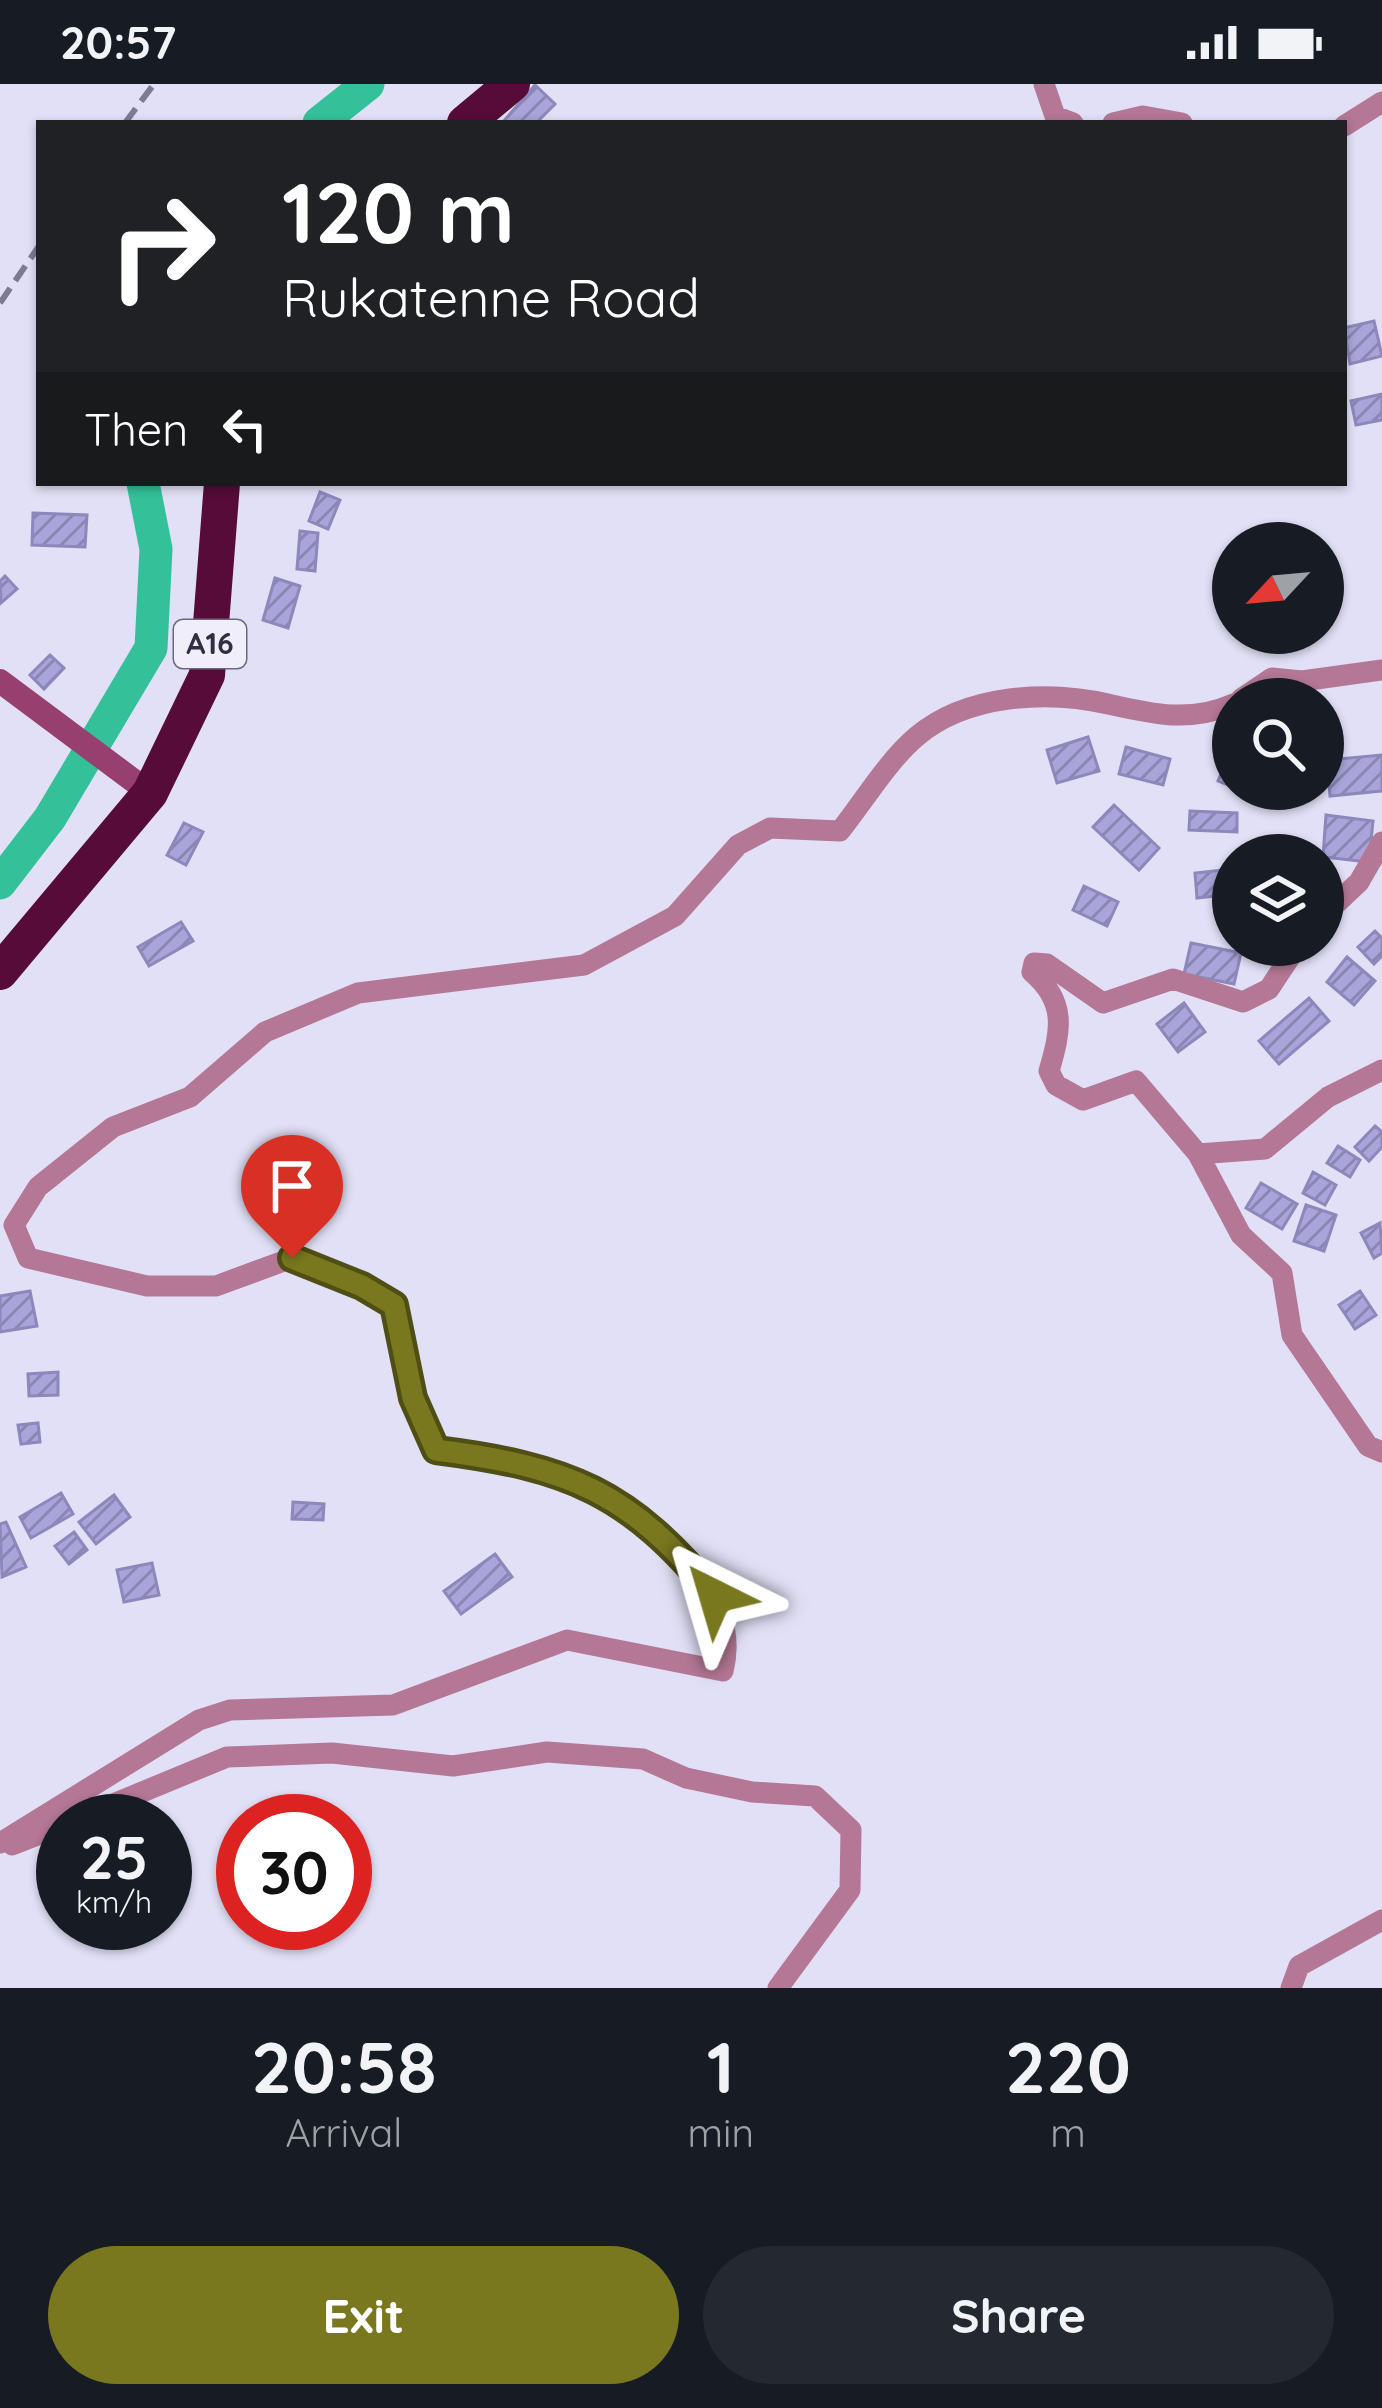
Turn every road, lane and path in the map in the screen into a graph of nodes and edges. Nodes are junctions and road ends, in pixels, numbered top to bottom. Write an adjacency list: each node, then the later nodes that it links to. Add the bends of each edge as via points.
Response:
1 (512, 84): 4 (highway)
2 (1044, 84): 5 (street, via 1055,116)
3 (1382, 102): 8 (street)
4 (468, 120)
5 (1065, 120)
6 (1126, 120): 7 (street)
7 (1165, 120)
8 (1347, 124)
9 (222, 486): 14 (highway, A16, via 207,675)
10 (1382, 670): 11 (street)
11 (1324, 678)
12 (0, 681): 14 (street)
13 (1212, 712): 24 (street, via 1177,716 1060,693 971,707 916,736 840,830 770,828 738,845 675,916 584,965 358,992 265,1032 190,1097 113,1127 38,1187 14,1225 28,1258 147,1286 216,1286 292,1258 394,1305 413,1398 436,1450 564,1474 650,1523 715,1596 728,1651 723,1671 567,1640 393,1705 230,1710 200,1720)
14 (150, 793): 18 (highway, A16)
15 (1382, 842): 16 (street)
16 (1344, 896)
17 (1284, 966): 20 (street, via 1269,989 1243,1002 1173,979 1102,1003 1034,963 1031,971 1049,987 1063,1024 1049,1071 1056,1085 1083,1100 1136,1081)
18 (0, 972)
19 (1382, 1070): 20 (street, via 1328,1097 1265,1149)
20 (1198, 1154): 21 (street, via 1241,1235 1282,1273 1292,1335 1368,1446)
21 (1382, 1452)
22 (137, 1794): 26 (street, via 227,1757 332,1754 453,1766 547,1753 644,1759 708,1783 815,1796 851,1830 850,1890)
23 (36, 1834): 24 (street)
24 (0, 1846)
25 (1382, 1920): 27 (street, via 1299,1966)
26 (778, 1988)
27 (1291, 1988)

